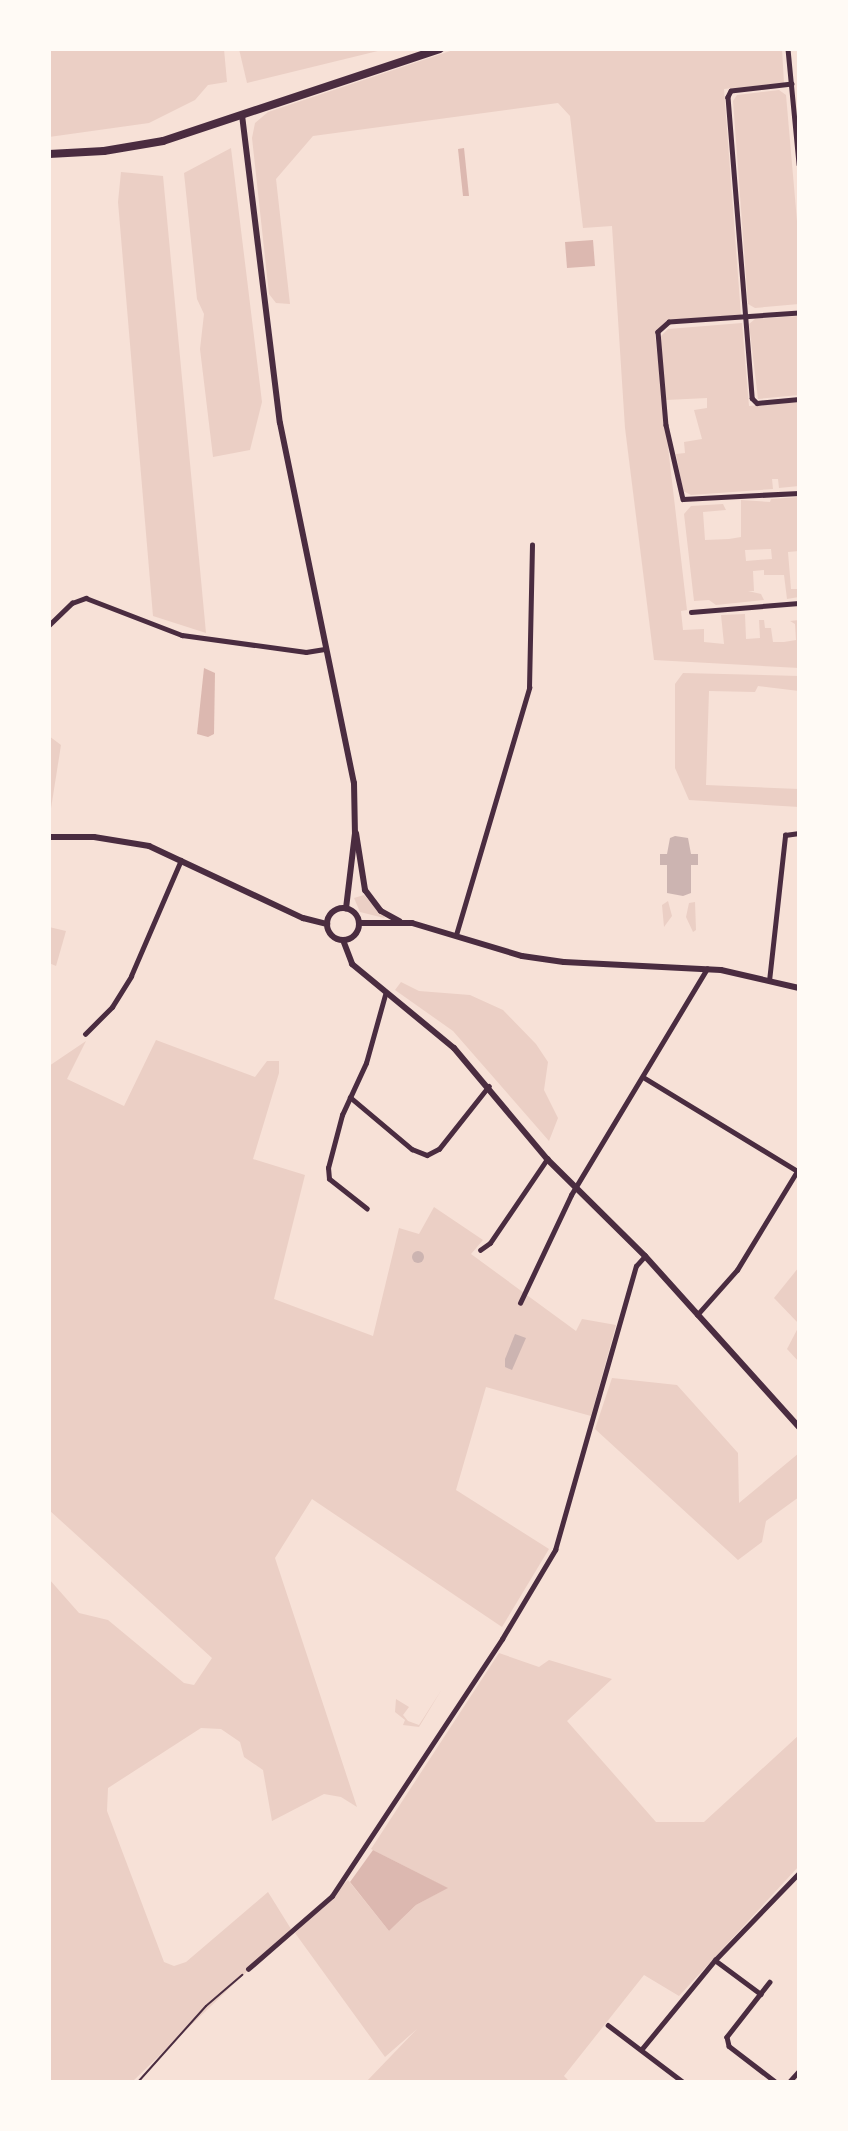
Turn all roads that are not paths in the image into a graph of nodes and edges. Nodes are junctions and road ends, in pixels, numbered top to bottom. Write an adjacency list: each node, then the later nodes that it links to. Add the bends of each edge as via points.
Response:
1 (440, 49): 4 (main road)
2 (788, 49): 3 (street)
3 (792, 85): 6 (street); 8 (street, via 728,95)
4 (242, 115): 5 (main road, via 136,146); 15 (street, via 280,424)
5 (49, 153)
6 (799, 164)
7 (799, 313): 8 (street)
8 (746, 316): 9 (street, via 753,400); 10 (street, via 661,326 657,332 666,426 683,499)
9 (799, 399)
10 (799, 492)
11 (532, 545): 24 (street, via 529,688)
12 (799, 603): 13 (street)
13 (691, 612)
14 (49, 625): 15 (street, via 72,603 86,598 182,635 275,649)
15 (326, 649): 16 (street, via 348,742)
16 (355, 830): 20 (street); 22 (street, via 365,890 381,911)
17 (799, 833): 27 (street, via 789,832 783,848)
18 (49, 837): 19 (street, via 129,840)
19 (181, 859): 23 (street, via 292,913); 30 (street, via 131,976 112,1007)
20 (346, 908): 21 (street, via 355,913); 23 (street, via 332,911)
21 (359, 923): 22 (street); 25 (street, via 353,936)
22 (404, 923): 24 (street)
23 (327, 924): 25 (street, via 333,936)
24 (456, 935): 26 (street, via 522,956 564,962)
25 (343, 940): 29 (street, via 352,964)
26 (708, 969): 27 (street); 31 (street)
27 (769, 981): 28 (street)
28 (799, 988)
29 (385, 995): 32 (street, via 454,1048); 33 (street, via 366,1063)
30 (85, 1034)
31 (643, 1077): 35 (street); 36 (street)
32 (489, 1086): 33 (street, via 439,1149 427,1154 412,1149); 34 (street)
33 (350, 1097): 37 (street, via 328,1168 329,1179)
34 (547, 1158): 36 (street); 38 (street, via 490,1243)
35 (799, 1171): 41 (street, via 737,1270)
36 (576, 1186): 39 (street); 40 (street)
37 (367, 1209)
38 (480, 1250)
39 (645, 1256): 41 (street); 45 (street, via 636,1266 555,1550 502,1639 332,1896)
40 (520, 1303)
41 (696, 1316): 42 (street)
42 (799, 1427)
43 (799, 1873): 44 (street)
44 (715, 1960): 47 (street); 49 (street)
45 (248, 1969)
46 (770, 1982): 47 (street)
47 (761, 1994): 52 (street, via 727,2041)
48 (608, 2025): 49 (street)
49 (641, 2050): 51 (street)
50 (799, 2071): 53 (street)
51 (683, 2082)
52 (776, 2082)
53 (789, 2082)

